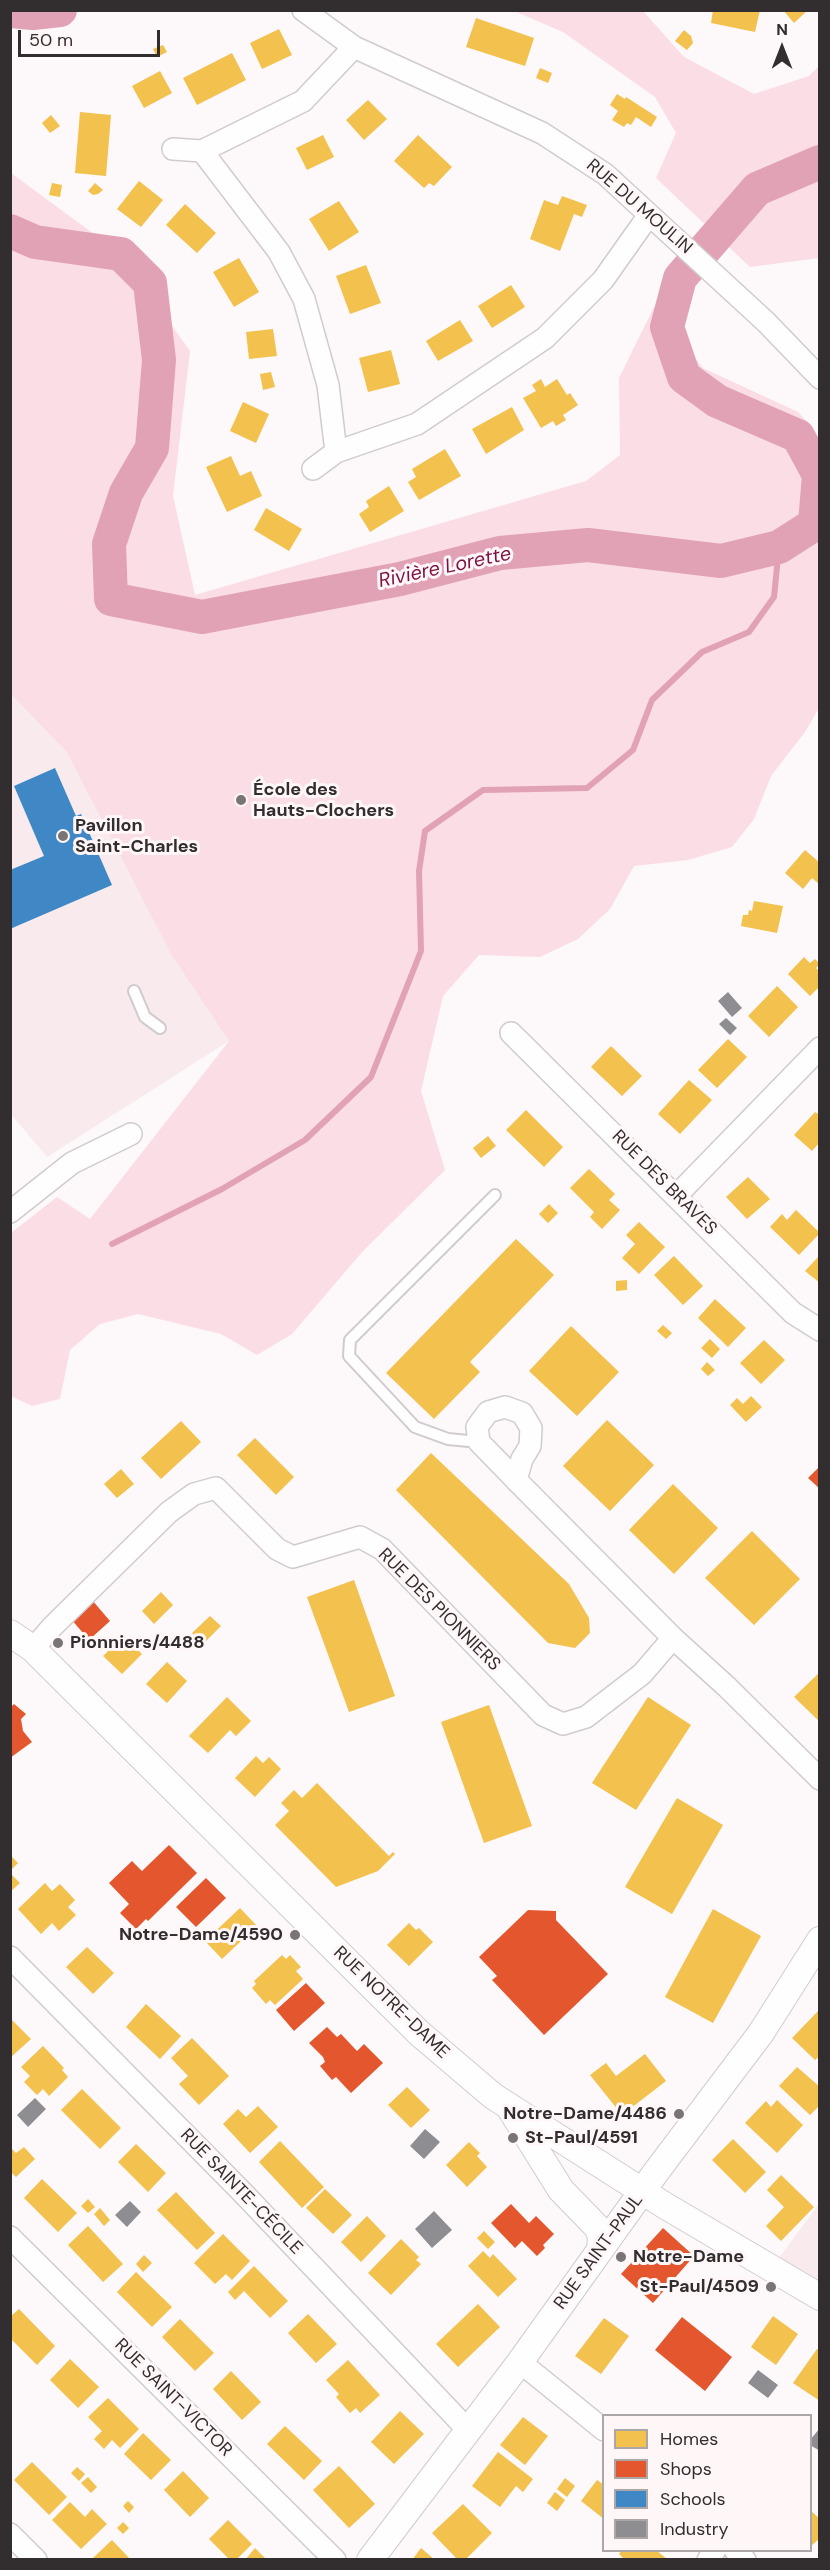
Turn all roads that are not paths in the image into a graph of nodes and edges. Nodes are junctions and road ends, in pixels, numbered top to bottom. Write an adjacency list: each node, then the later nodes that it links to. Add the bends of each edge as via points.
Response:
1 (303, 10): 2 (street, RUE DU MOULIN)
2 (354, 47): 4 (street, via 303,101); 5 (street, RUE DU MOULIN, via 542,134 605,174)
3 (173, 149): 4 (street)
4 (202, 151): 7 (street, via 279,252 304,299 328,386)
5 (649, 215): 6 (street, RUE DU MOULIN, via 744,301); 7 (street, via 603,280 545,339 417,424)
6 (819, 378)
7 (336, 452): 8 (street)
8 (314, 469)
9 (134, 991): 10 (lane, via 145,1017)
10 (160, 1028)
11 (510, 1033): 15 (street, RUE DES BRAVES)
12 (819, 1048): 15 (street)
13 (131, 1134): 16 (street, via 72,1163)
14 (495, 1195): 18 (lane, via 350,1340 349,1356 416,1427 448,1439)
15 (677, 1195): 17 (street, RUE DES BRAVES, via 793,1312)
16 (10, 1212)
17 (819, 1330)
18 (479, 1442): 19 (street); 19 (street, via 477,1427 488,1412 505,1407 522,1413 532,1437)
19 (516, 1480): 21 (street)
20 (18, 1637): 21 (street, RUE DES PIONNIERS, via 52,1627 169,1512 194,1494 216,1488 277,1549 293,1557 360,1537 382,1549 543,1715 563,1724 586,1717 642,1674); 25 (street, RUE NOTRE-DAME, via 419,2033)
21 (673, 1638): 22 (street)
22 (819, 1779)
23 (818, 1946): 26 (street, RUE SAINT-PAUL, via 761,2033)
24 (10, 1957): 32 (street, RUE SAINTE-CÉCILE, via 244,2194)
25 (509, 2107): 26 (street, RUE NOTRE-DAME); 28 (street, via 561,2190 597,2227)
26 (644, 2190): 28 (street, RUE SAINT-PAUL); 29 (street, RUE NOTRE-DAME)
27 (10, 2237): 35 (street, RUE SAINT-VICTOR)
28 (600, 2250): 30 (street, RUE SAINT-PAUL)
29 (819, 2297)
30 (520, 2362): 31 (street); 32 (street, RUE SAINT-PAUL)
31 (602, 2429)
32 (468, 2430): 36 (street, RUE SAINT-PAUL)
33 (10, 2534): 34 (street)
34 (36, 2559)
35 (335, 2559)
36 (370, 2559)

